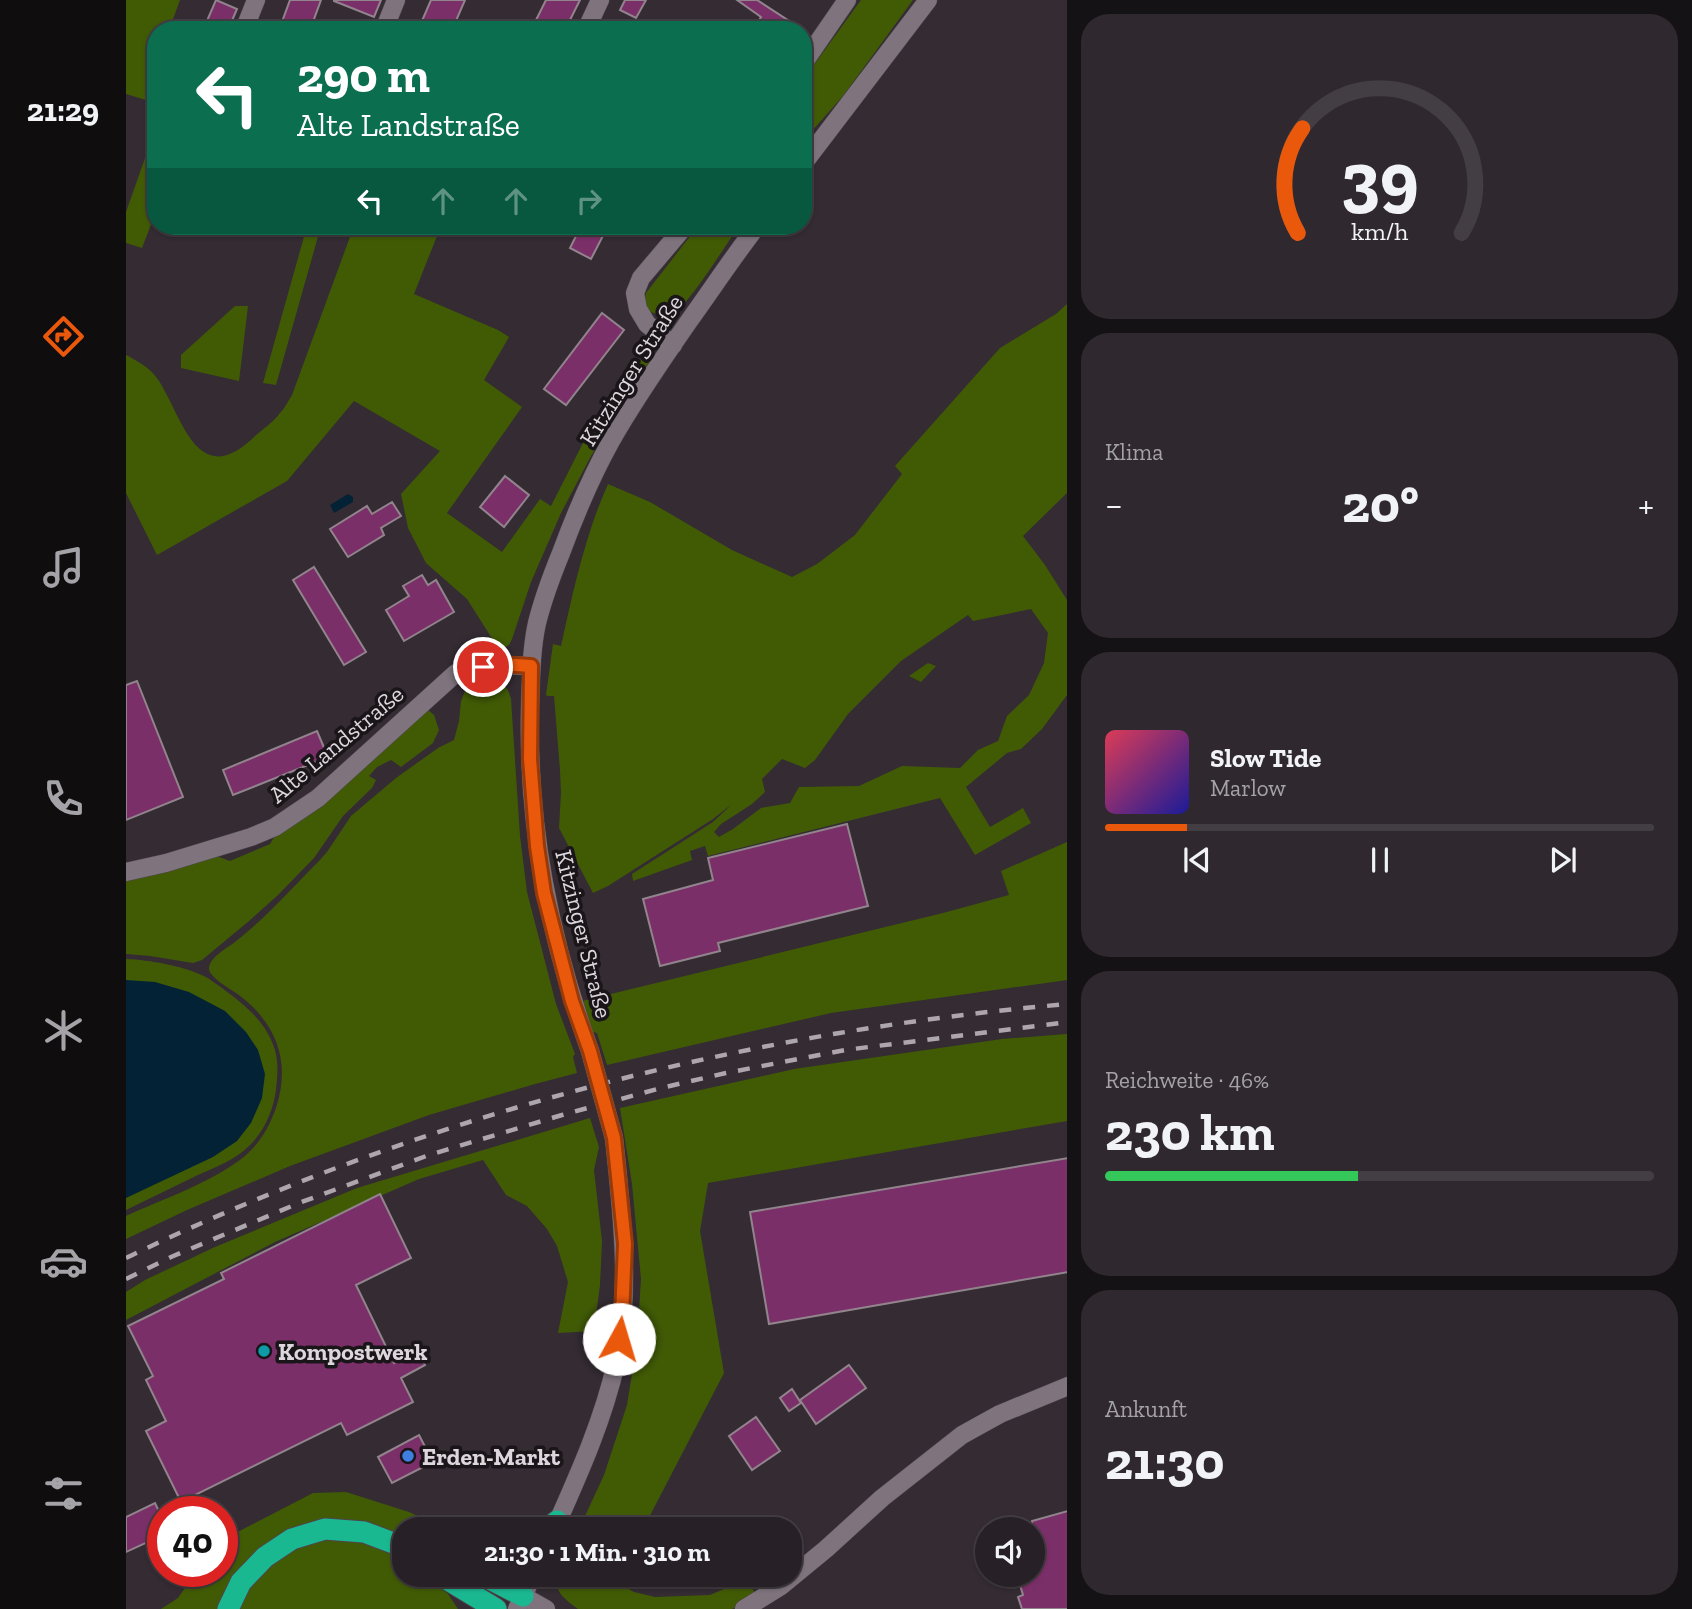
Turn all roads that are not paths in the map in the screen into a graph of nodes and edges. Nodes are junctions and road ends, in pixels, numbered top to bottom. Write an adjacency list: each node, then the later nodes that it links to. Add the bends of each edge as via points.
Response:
1 (256, 0): 6 (street)
2 (396, 0): 7 (street)
3 (600, 0): 8 (street)
4 (847, 0): 9 (street)
5 (928, 0): 10 (street)
6 (248, 21)
7 (388, 21)
8 (595, 21)
9 (812, 51)
10 (812, 152)
11 (677, 235): 13 (street, via 641,278 635,293 647,324)
12 (751, 235): 13 (street, Kitzinger Straße)
13 (673, 345): 14 (street, Kitzinger Straße, via 611,440 585,492 537,623)
14 (531, 666): 15 (street, Alte Landstraße, via 499,664 456,673 318,798 275,827); 17 (street, Kitzinger Straße, bridge, via 530,759 544,893 614,1138 625,1244 616,1362 598,1425)
15 (126, 872)
16 (1067, 1386): 28 (street, via 962,1435 781,1586)
17 (557, 1517)
18 (392, 1543): 24 (highway, via 364,1532 325,1529 292,1539 265,1556 241,1582)
19 (451, 1587): 25 (highway)
20 (460, 1587): 26 (highway)
21 (498, 1587): 23 (highway)
22 (527, 1587): 23 (street)
23 (520, 1603): 27 (street)
24 (228, 1609)
25 (465, 1609)
26 (496, 1609)
27 (546, 1609)
28 (744, 1609)

